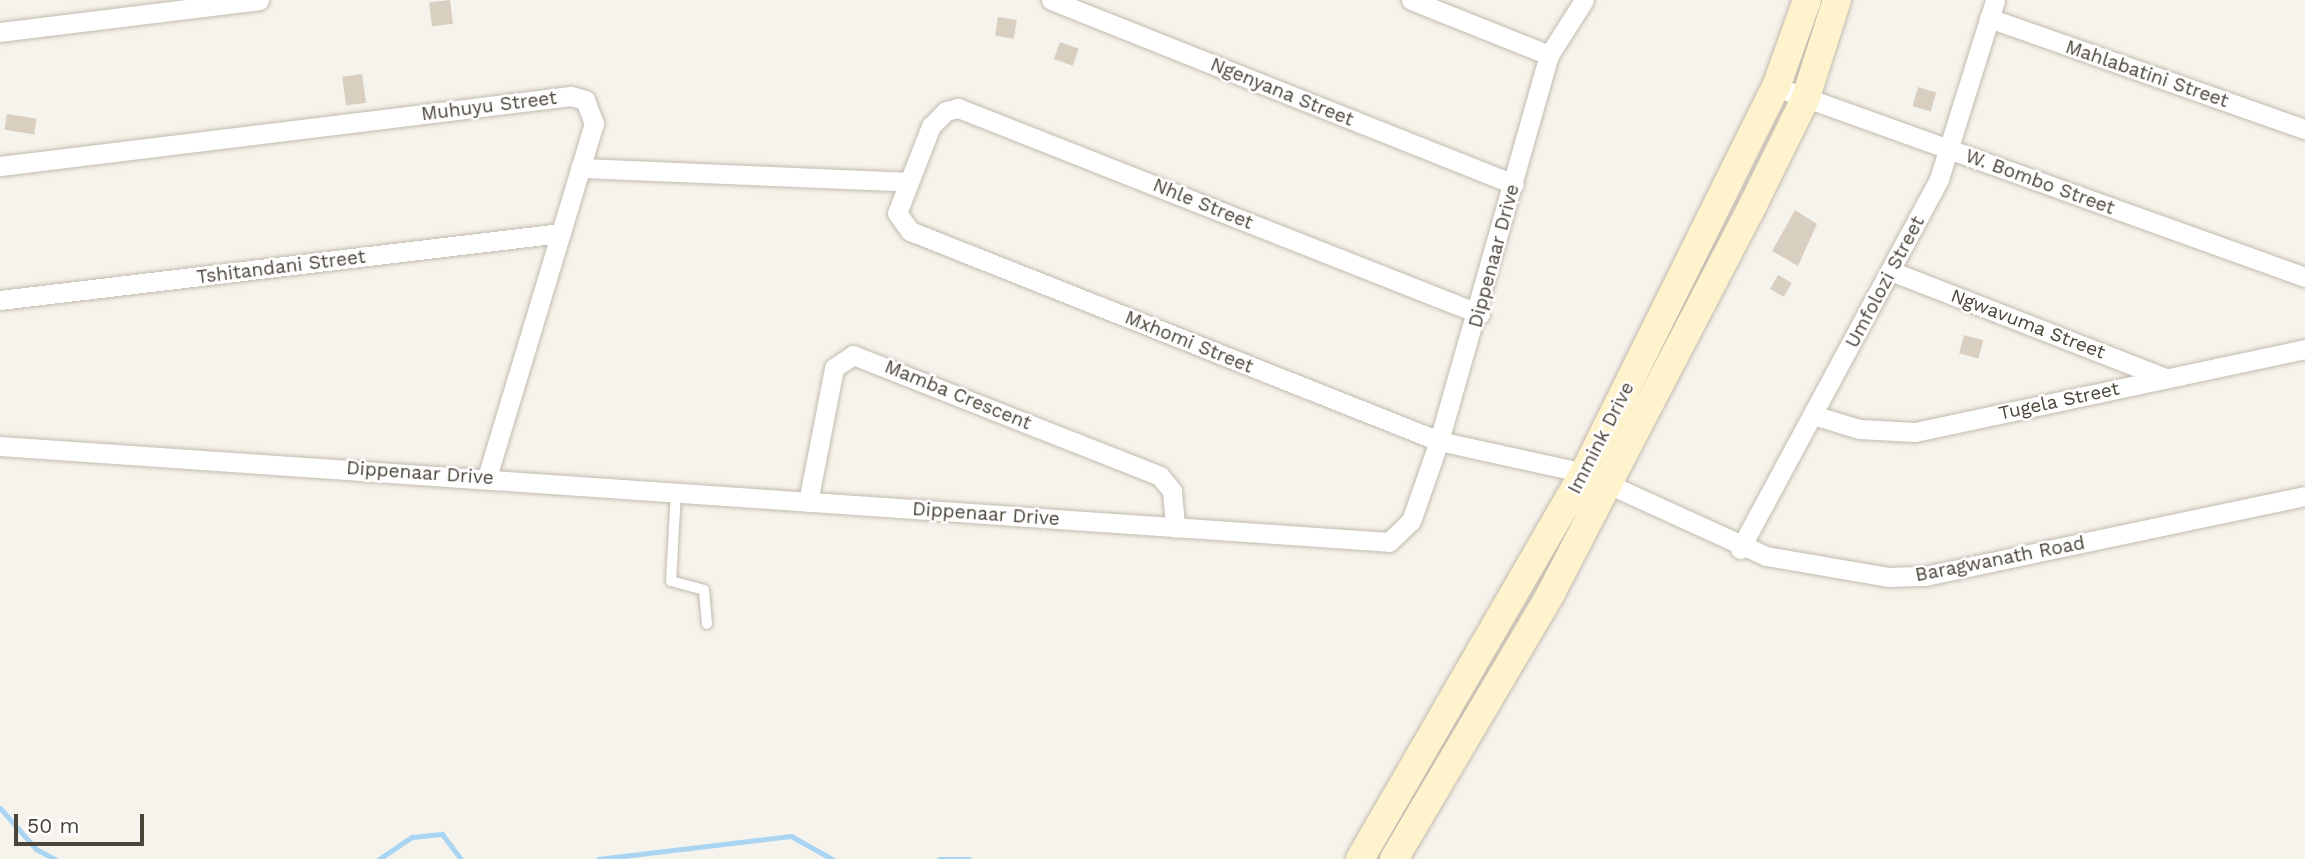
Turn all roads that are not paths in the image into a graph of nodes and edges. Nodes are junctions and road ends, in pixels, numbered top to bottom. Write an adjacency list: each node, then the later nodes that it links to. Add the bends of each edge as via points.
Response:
1 (259, 0): 8 (street)
2 (1051, 0): 18 (street, Ngenyana Street)
3 (1410, 0): 9 (street)
4 (1584, 0): 9 (street, Dippenaar Drive)
5 (1807, 0): 10 (main road, Immink Drive)
6 (1837, 0): 11 (main road, Immink Drive)
7 (1992, 9): 13 (street, Mahlabatini Street); 14 (street, Umfolozi Street)
8 (0, 32)
9 (1549, 55): 18 (street, Dippenaar Drive)
10 (1776, 87): 11 (street, W. Bombo Street); 30 (main road, Immink Drive)
11 (1806, 97): 14 (street, W. Bombo Street); 30 (main road, Immink Drive)
12 (932, 126): 17 (street, Mxhomi Street); 23 (street, Nhle Street, via 946,111 965,110)
13 (2305, 130)
14 (1951, 150): 20 (street, Umfolozi Street); 21 (street, W. Bombo Street)
15 (0, 166): 16 (street, Muhuyu Street, via 571,96 585,100 594,119)
16 (580, 168): 17 (street); 19 (street, Muhuyu Street)
17 (908, 182): 27 (street, Mxhomi Street, via 897,213 910,231)
18 (1514, 184): 23 (street, Dippenaar Drive)
19 (561, 233): 22 (street, Tshitandani Street); 29 (street, Muhuyu Street)
20 (1891, 271): 25 (street, Ngwavuma Street); 26 (street, Umfolozi Street)
21 (2305, 277)
22 (0, 300)
23 (1480, 314): 27 (street, Dippenaar Drive)
24 (2305, 349): 25 (street, Tugela Street)
25 (2166, 378): 26 (street, Tugela Street, via 1914,432 1859,429)
26 (1812, 415): 35 (street, Umfolozi Street)
27 (1439, 441): 30 (street, Mxhomi Street); 34 (street, Dippenaar Drive, via 1410,521 1393,541)
28 (0, 446): 29 (street, Dippenaar Drive)
29 (487, 477): 31 (street, Dippenaar Drive)
30 (1596, 478): 35 (street, Baragwanath Road); 37 (main road, Immink Drive); 38 (main road, Immink Drive)
31 (676, 492): 33 (street, Dippenaar Drive); 36 (lane, via 671,582 704,590)
32 (2305, 496): 35 (street, Baragwanath Road, via 1925,576 1889,577)
33 (808, 502): 34 (street, Dippenaar Drive); 34 (street, Mamba Crescent, via 834,368 853,355 1160,476 1172,491)
34 (1175, 528)
35 (1740, 549)
36 (707, 624)
37 (1360, 859)
38 (1394, 859)

